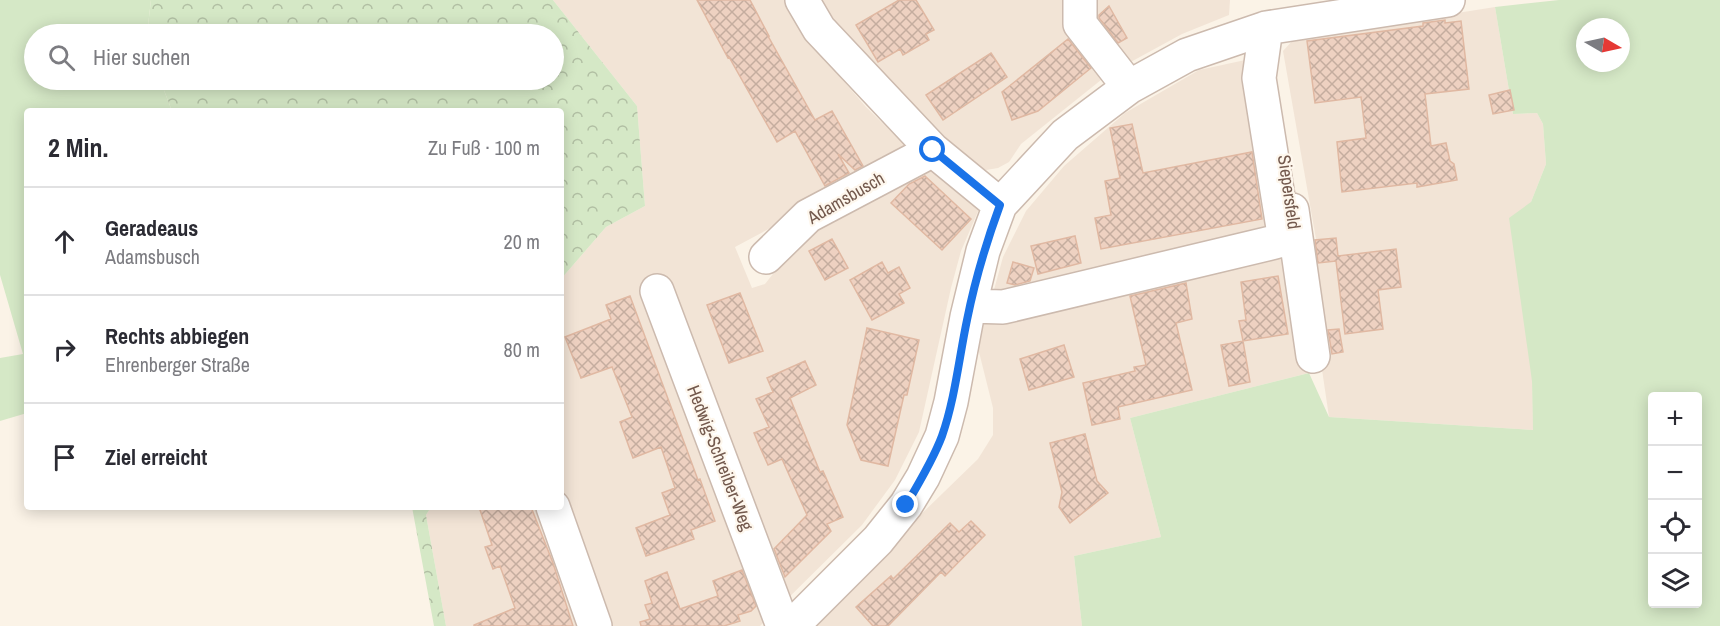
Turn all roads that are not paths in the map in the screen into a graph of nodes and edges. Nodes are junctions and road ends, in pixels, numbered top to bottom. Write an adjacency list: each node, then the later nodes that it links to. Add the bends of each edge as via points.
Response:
1 (802, 0): 6 (street, via 819,29)
2 (1080, 0): 5 (street, via 1080,24)
3 (1448, 0): 4 (street)
4 (1263, 14): 5 (street); 10 (street, via 1259,78 1283,228 1281,237 1275,242 1003,307); 11 (street, Siepersfeld)
5 (1129, 87): 7 (street, via 1065,135)
6 (933, 150): 7 (street); 8 (street, Adamsbusch, via 808,216)
7 (1000, 205): 10 (street, via 983,251)
8 (766, 257)
9 (657, 291): 14 (street, Hedwig-Schreiber-Weg)
10 (970, 306): 15 (street, via 942,436 923,477 878,540)
11 (1313, 356)
12 (554, 510): 13 (street)
13 (595, 626)
14 (783, 626)
15 (792, 626)

